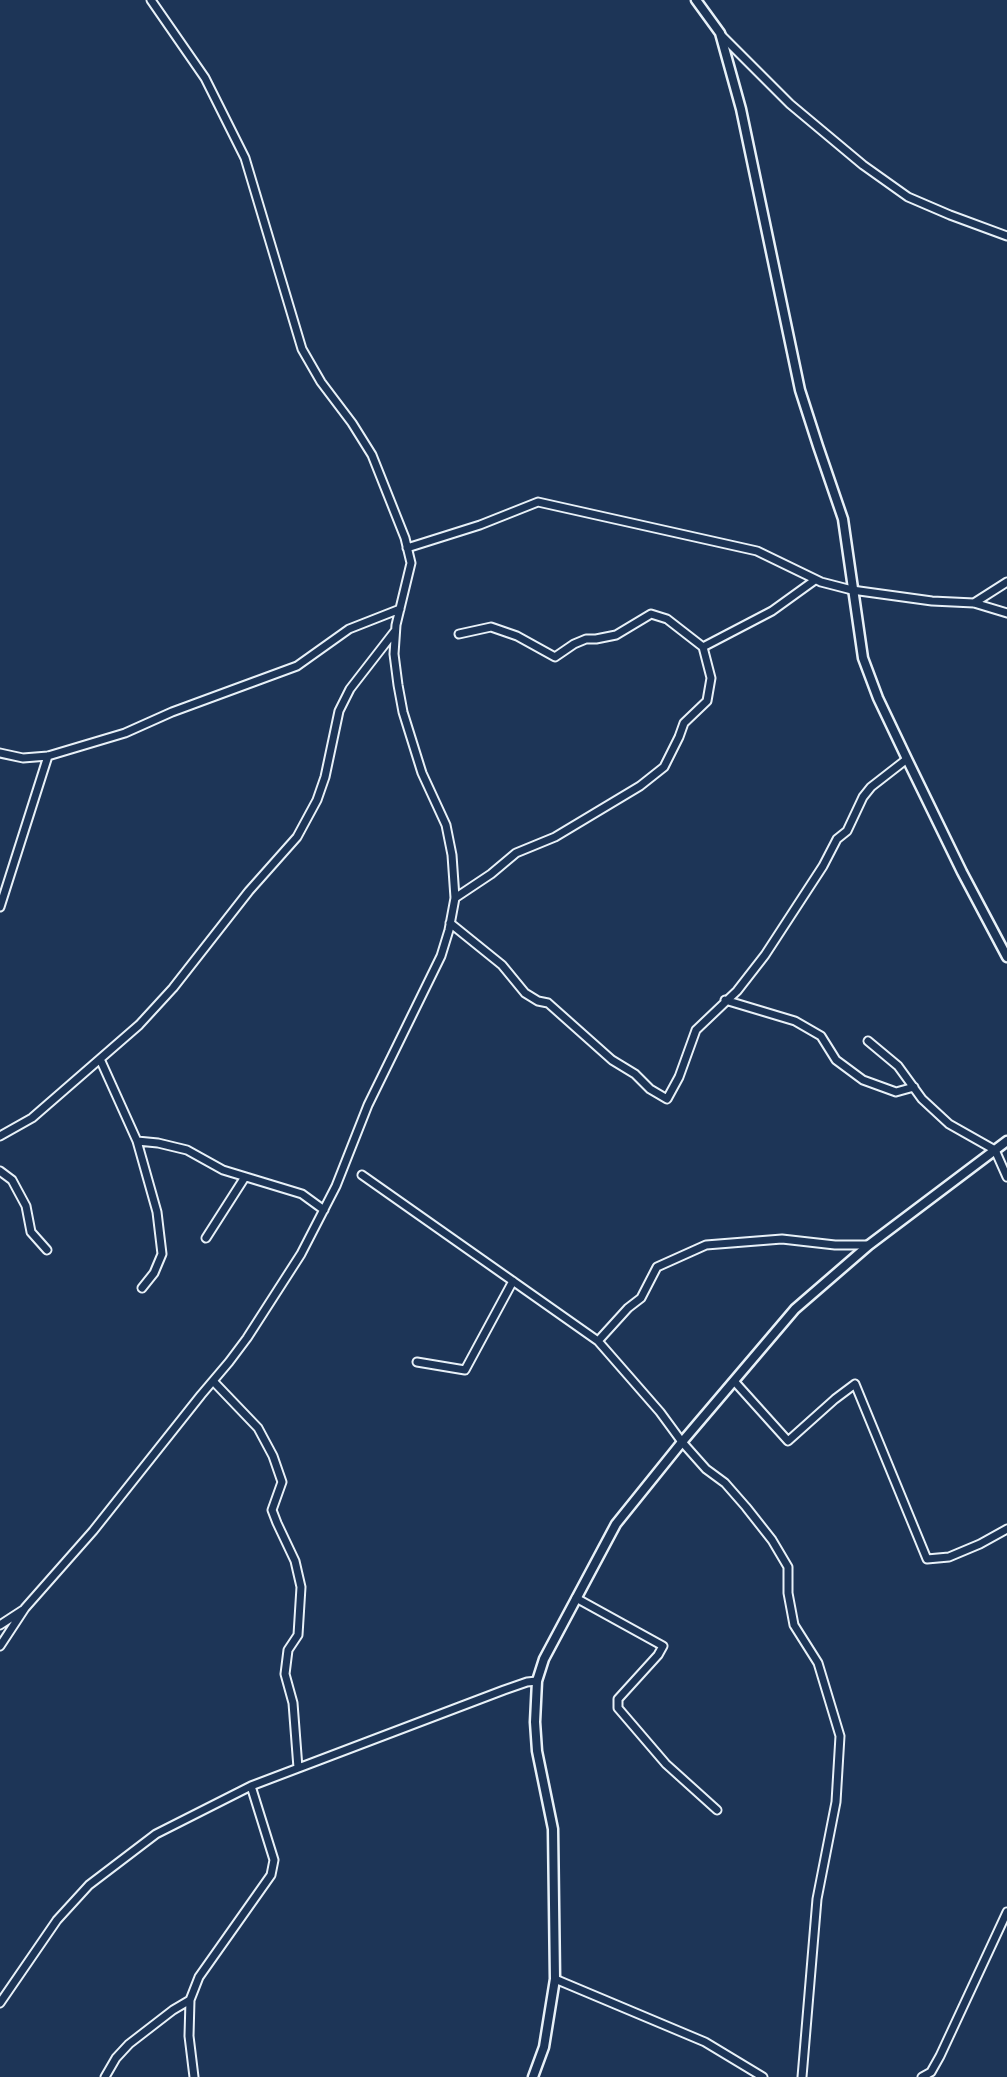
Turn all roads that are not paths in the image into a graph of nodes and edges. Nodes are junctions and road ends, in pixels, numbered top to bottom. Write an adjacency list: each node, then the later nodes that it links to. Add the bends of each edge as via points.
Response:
1 (152, 0): 5 (street, via 205,78 245,158 302,349 372,455)
2 (696, 0): 3 (street)
3 (720, 33): 4 (street, via 790,104 908,197); 8 (street, via 741,109 800,390 843,519)
4 (1007, 236)
5 (407, 548): 6 (street, via 538,502 757,551); 10 (street, via 411,564)
6 (815, 580): 8 (street); 14 (street, via 772,611)
7 (1007, 582): 9 (street)
8 (852, 590): 9 (street); 17 (street, via 863,658)
9 (974, 603): 11 (street)
10 (400, 609): 12 (street); 16 (street, via 349,629 297,666 125,733)
11 (1007, 613)
12 (395, 631): 18 (street, via 394,654 403,712 422,773 446,825); 24 (street, via 350,689 339,711 325,777 297,837 155,1008)
13 (459, 634): 14 (street, via 491,627 555,657 586,639 616,635 651,614 667,619)
14 (703, 647): 18 (street, via 711,678 707,701 684,723 664,767 640,786 555,837 516,853)
15 (0, 753): 16 (street, via 23,758)
16 (48, 756): 19 (street)
17 (907, 759): 21 (street); 22 (street, via 863,797 847,831 837,840 765,955)
18 (456, 898): 20 (street)
19 (0, 907)
20 (450, 923): 22 (street, via 502,965 525,993 548,1003 612,1060 667,1099 696,1030); 34 (street, via 441,956 368,1105)
21 (1007, 957)
22 (725, 1000): 25 (street, via 795,1021 821,1036 836,1060 862,1080 896,1092)
23 (868, 1041): 25 (street, via 898,1066)
24 (100, 1059): 26 (street, via 32,1118); 27 (street)
25 (914, 1087): 29 (street, via 949,1125)
26 (0, 1136)
27 (137, 1141): 32 (street, via 187,1150); 39 (street, via 157,1212 162,1254)
28 (1007, 1141): 29 (street)
29 (995, 1149): 33 (street); 36 (street)
30 (0, 1171): 37 (street, via 12,1180 26,1206 31,1232)
31 (362, 1175): 38 (street)
32 (245, 1177): 34 (street, via 302,1194); 35 (street)
33 (1007, 1177)
34 (324, 1210): 42 (street, via 247,1338)
35 (206, 1238)
36 (869, 1245): 40 (street, via 782,1239 706,1245 657,1267 641,1298); 43 (street, via 795,1309)
37 (47, 1250)
38 (513, 1281): 40 (street); 41 (street, via 465,1370)
39 (142, 1288)
40 (598, 1341): 44 (street)
41 (417, 1362)
42 (213, 1381): 47 (street, via 93,1531); 51 (street, via 258,1428 282,1482 273,1510 295,1561 300,1587 298,1635 288,1650 285,1674 293,1703)
43 (734, 1381): 44 (street); 45 (street, via 788,1441 855,1384 927,1559 949,1557)
44 (682, 1442): 46 (street, via 616,1524); 62 (street, via 725,1483 772,1540 788,1567 794,1625 818,1663 840,1736 836,1802 817,1899)
45 (1007, 1529)
46 (576, 1598): 50 (street, via 544,1659); 53 (street, via 663,1646 618,1699 618,1708 666,1764)
47 (25, 1608): 48 (street); 49 (street)
48 (0, 1625)
49 (0, 1646)
50 (537, 1681): 51 (street); 55 (street, via 537,1751 553,1828)
51 (298, 1768): 52 (street)
52 (251, 1786): 56 (street, via 274,1860 271,1875 200,1977); 57 (street, via 156,1834 89,1885 57,1920)
53 (717, 1810)
54 (1007, 1911): 63 (street, via 940,2056 931,2072)
55 (555, 1979): 60 (street, via 544,2047); 61 (street, via 705,2042)
56 (190, 2000): 58 (street, via 129,2044); 59 (street)
57 (0, 2003)
58 (105, 2077)
59 (194, 2077)
60 (533, 2077)
61 (763, 2077)
62 (802, 2077)
63 (922, 2077)

